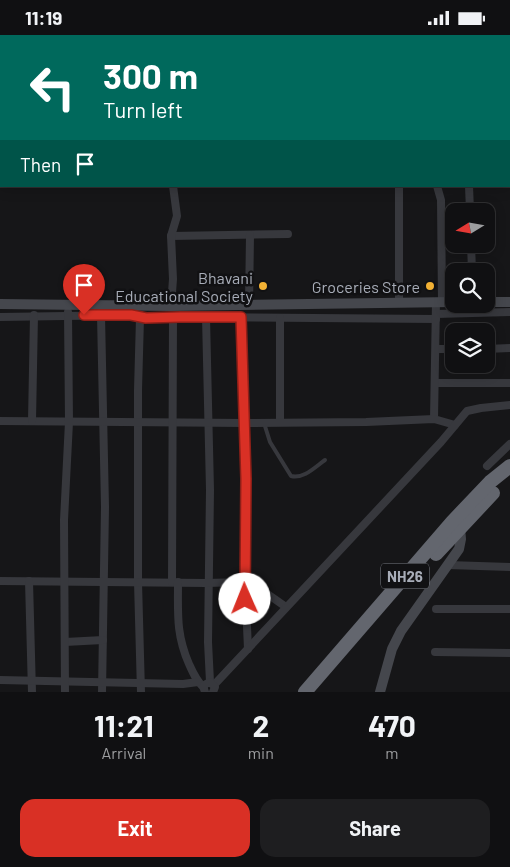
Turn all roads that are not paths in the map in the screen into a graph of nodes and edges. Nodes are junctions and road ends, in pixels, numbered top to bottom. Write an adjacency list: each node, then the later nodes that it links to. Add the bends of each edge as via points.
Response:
1 (173, 187): 8 (street, via 177,216)
2 (399, 187): 13 (street)
3 (437, 187): 9 (street, via 441,200)
4 (468, 187): 5 (street)
5 (469, 203)
6 (288, 234): 7 (street)
7 (250, 235): 8 (street); 16 (street)
8 (171, 236): 17 (street)
9 (439, 302): 10 (main road); 13 (main road); 26 (street)
10 (445, 302)
11 (495, 302): 12 (main road)
12 (510, 302)
13 (398, 303): 16 (main road)
14 (0, 304): 15 (main road)
15 (68, 305): 17 (main road); 21 (street)
16 (249, 305): 17 (main road)
17 (172, 312): 23 (street); 24 (street); 41 (street)
18 (510, 312): 26 (street)
19 (34, 315): 21 (street); 22 (street); 37 (street)
20 (101, 315): 21 (street); 23 (street); 39 (street)
21 (68, 316): 38 (street)
22 (0, 317)
23 (140, 317): 40 (street)
24 (206, 317): 25 (street); 43 (street)
25 (241, 317): 27 (street); 44 (street)
26 (436, 317): 27 (street); 28 (street)
27 (280, 318): 42 (street)
28 (436, 349): 29 (street); 32 (street)
29 (445, 349)
30 (495, 349): 31 (street)
31 (510, 349)
32 (435, 383): 33 (street); 35 (street)
33 (510, 383)
34 (510, 405): 46 (street, via 467,411)
35 (434, 419): 42 (street); 46 (street)
36 (0, 421): 37 (street)
37 (32, 421): 38 (street)
38 (69, 421): 39 (street); 58 (street, via 64,519)
39 (103, 422): 40 (street); 59 (street)
40 (139, 422): 41 (street); 60 (street)
41 (174, 422): 43 (street); 61 (street)
42 (280, 422): 45 (street)
43 (207, 423): 44 (street); 62 (street)
44 (245, 423): 45 (street); 57 (street)
45 (264, 423): 48 (lane, via 270,441 291,475 305,474)
46 (455, 425): 63 (street)
47 (510, 444): 49 (street)
48 (325, 460)
49 (487, 466)
50 (510, 466): 81 (highway, NH26, via 452,522)
51 (510, 477): 52 (highway, NH26)
52 (460, 528): 53 (main road, via 459,549); 82 (highway, NH26)
53 (448, 565): 54 (street); 83 (main road, via 401,631 392,649)
54 (510, 567)
55 (0, 581): 56 (street)
56 (29, 581): 58 (street); 72 (street)
57 (245, 581): 62 (street); 63 (street); 68 (street)
58 (65, 582): 59 (street); 67 (street)
59 (105, 582): 60 (street); 66 (street)
60 (138, 582): 61 (street); 75 (street)
61 (175, 582): 62 (street); 76 (street, via 180,641)
62 (210, 583): 76 (street)
63 (286, 607): 68 (street)
64 (436, 609): 65 (street)
65 (510, 609)
66 (103, 640): 67 (street); 74 (street)
67 (65, 642): 73 (street)
68 (248, 649): 76 (street)
69 (435, 652): 70 (street)
70 (510, 653)
71 (0, 680): 72 (street)
72 (32, 681): 73 (street); 77 (street)
73 (65, 681): 74 (street); 78 (street)
74 (102, 682): 75 (street); 79 (street)
75 (141, 682): 76 (street); 80 (street)
76 (207, 687)
77 (32, 692)
78 (65, 692)
79 (102, 692)
80 (141, 692)
81 (305, 692)
82 (315, 692)
83 (380, 692)

